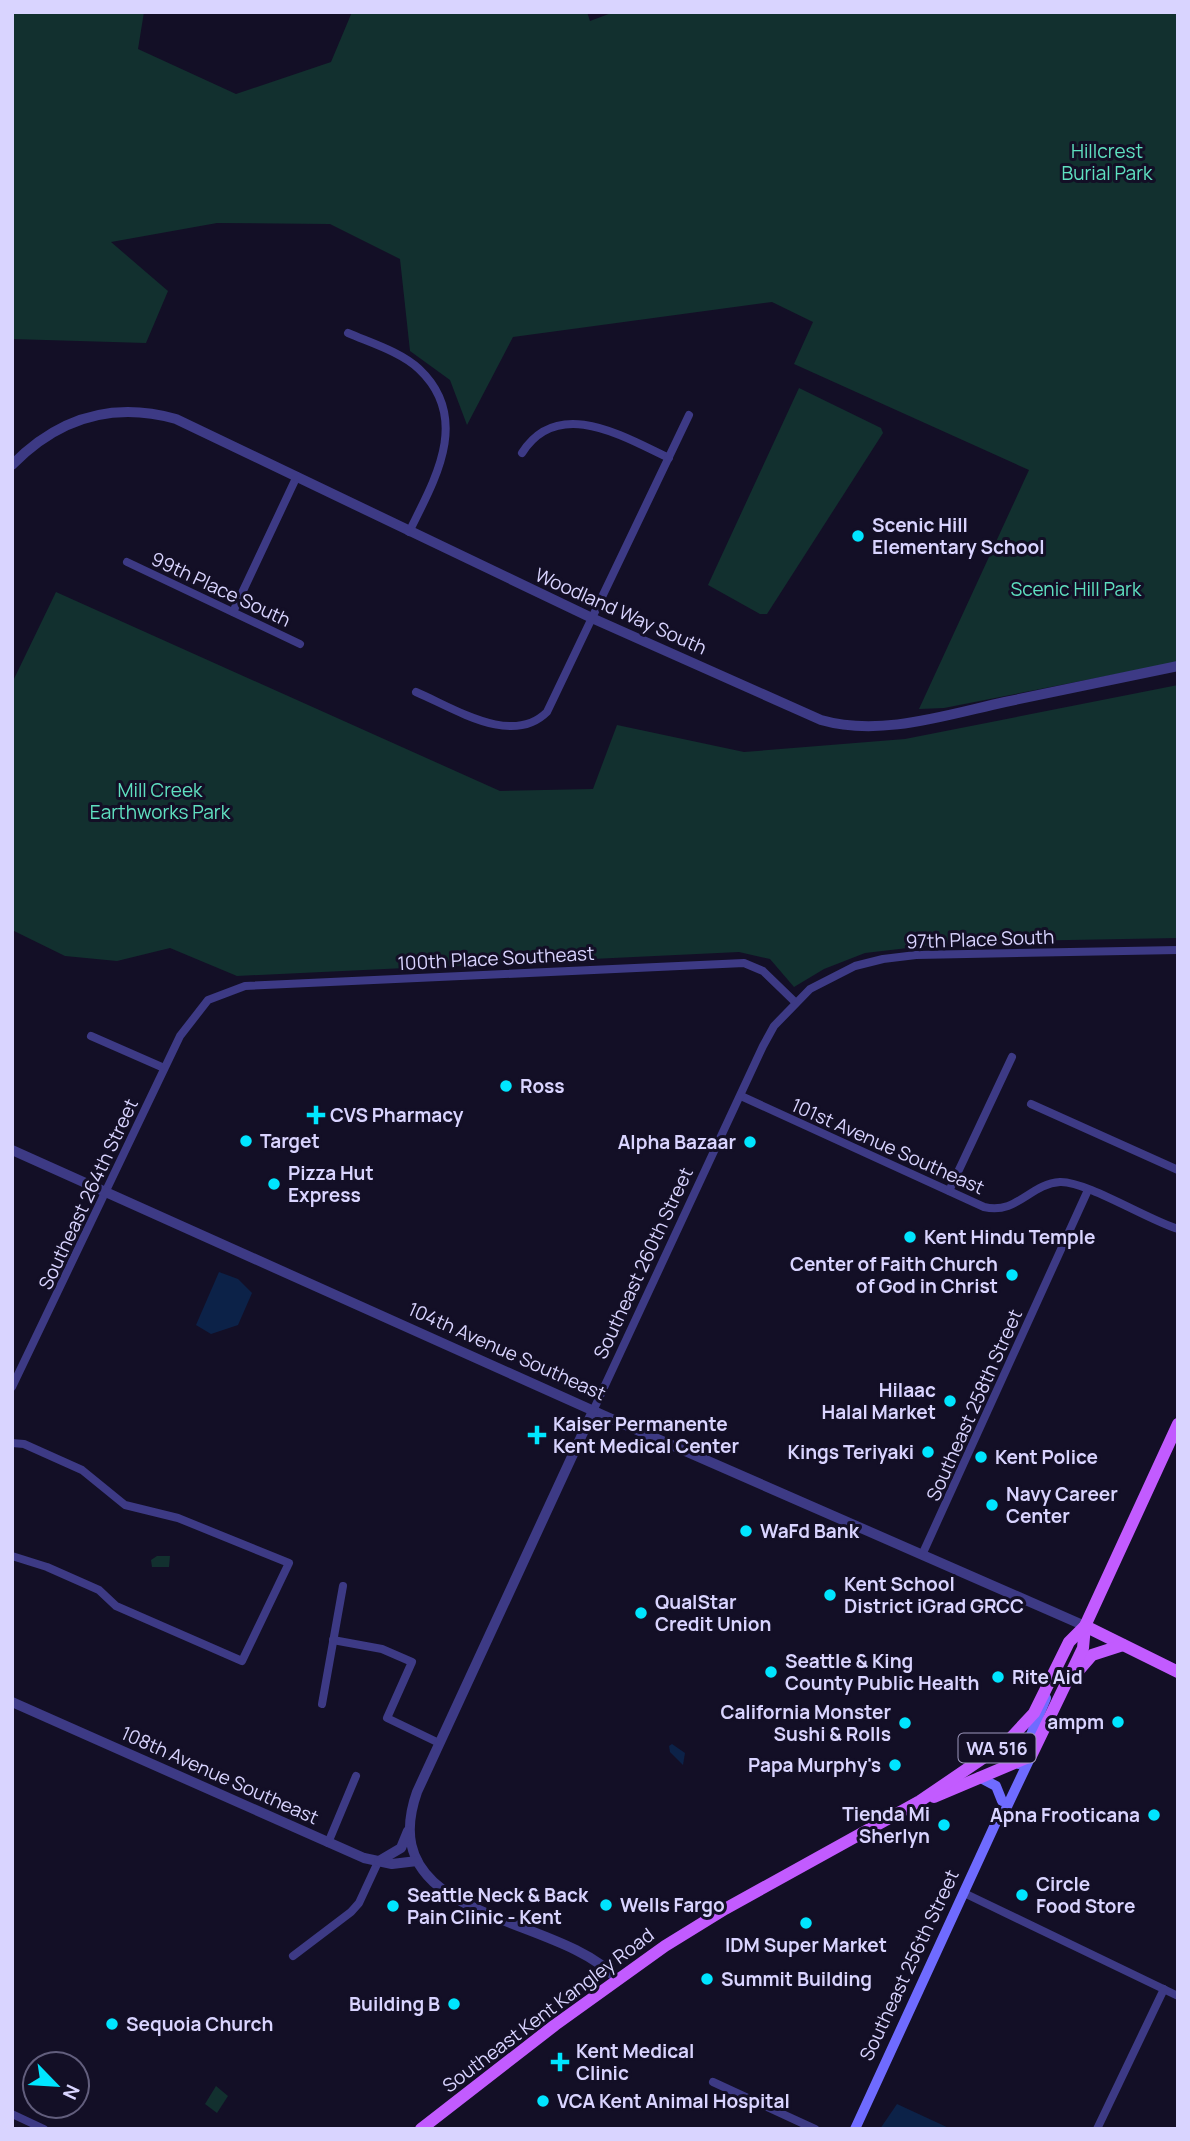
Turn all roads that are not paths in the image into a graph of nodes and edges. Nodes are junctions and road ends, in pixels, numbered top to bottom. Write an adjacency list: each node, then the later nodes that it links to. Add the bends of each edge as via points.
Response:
1 (348, 333): 7 (street, via 419,369 440,402 446,422 443,462)
2 (689, 415): 4 (street)
3 (522, 453): 4 (street, via 547,429 580,424 614,433)
4 (669, 458): 10 (street)
5 (12, 465): 6 (street, Woodland Way South, via 32,445 71,421 107,412 156,413)
6 (297, 476): 7 (street, Woodland Way South); 9 (street)
7 (409, 532): 10 (street, Woodland Way South)
8 (127, 562): 9 (street, 99th Place South)
9 (233, 612): 11 (street, 99th Place South)
10 (594, 619): 12 (street, Woodland Way South, via 842,726 869,727 940,716); 13 (street, via 556,699 542,718 529,726 495,724)
11 (300, 644)
12 (1178, 666)
13 (416, 692)
14 (1178, 950): 15 (street, 97th Place South, via 883,959 831,976)
15 (795, 1002): 16 (street, 100th Place Southeast, via 764,971 744,963 245,986 208,1000); 20 (street, Southeast 260th Street, via 774,1026)
16 (194, 1016): 19 (street, Southeast 264th Street)
17 (91, 1036): 19 (street)
18 (1012, 1057): 25 (street)
19 (164, 1068): 26 (street, Southeast 264th Street)
20 (741, 1096): 25 (street, 101st Avenue Southeast); 29 (street, Southeast 260th Street)
21 (1031, 1104): 23 (street)
22 (12, 1150): 26 (street, 104th Avenue Southeast)
23 (1178, 1170)
24 (1088, 1190): 25 (street, 101st Avenue Southeast, via 1065,1182 1051,1184 1000,1209); 27 (street, 101st Avenue Southeast); 32 (street, Southeast 258th Street)
25 (949, 1191)
26 (107, 1192): 28 (street, Southeast 264th Street); 29 (street, 104th Avenue Southeast)
27 (1178, 1229)
28 (12, 1387)
29 (593, 1411): 32 (street, 104th Avenue Southeast); 43 (street, Southeast 260th Street)
30 (1178, 1424): 35 (main road, Southeast 256th Street / WA 516)
31 (12, 1443): 33 (street, via 82,1470 125,1505 178,1518 289,1563 242,1661 116,1606 99,1590)
32 (922, 1555): 35 (street, 104th Avenue Southeast)
33 (12, 1556)
34 (343, 1587): 36 (street)
35 (1085, 1626): 37 (main road, 104th Avenue Southeast); 39 (main road, Southeast 256th Street / WA 516, via 1069,1642); 40 (main road, Southeast 256th Street / WA 516, via 1083,1648)
36 (333, 1640): 42 (street); 43 (street, via 382,1649 412,1662 387,1718)
37 (1123, 1645): 38 (main road, 104th Avenue Southeast); 40 (main road, via 1090,1657)
38 (1178, 1672)
39 (1053, 1676): 44 (main road, Southeast 256th Street / WA 516); 45 (main road, Southeast Kent Kangley Road / WA 516, via 1022,1729)
40 (1067, 1684): 44 (main road, Southeast 256th Street / WA 516)
41 (12, 1702): 53 (street, 108th Avenue Southeast)
42 (322, 1704)
43 (439, 1743): 52 (street, Southeast 260th Street, via 412,1805)
44 (1026, 1758): 47 (main road, Southeast Kent Kangley Road / WA 516); 50 (main road, Southeast 256th Street); 51 (main road, Southeast 256th Street)
45 (979, 1760): 48 (main road, via 978,1766); 49 (main road, Southeast Kent Kangley Road / WA 516)
46 (356, 1776): 53 (street)
47 (979, 1777): 48 (main road, Southeast Kent Kangley Road / WA 516); 50 (main road, via 996,1786)
48 (945, 1792): 49 (main road, Southeast Kent Kangley Road / WA 516)
49 (920, 1801): 58 (main road, Southeast Kent Kangley Road / WA 516, via 725,1909)
50 (1002, 1801): 51 (main road, Southeast 256th Street)
51 (998, 1818): 56 (main road, Southeast 256th Street)
52 (410, 1827): 54 (street, Southeast 260th Street); 55 (street, via 401,1848)
53 (328, 1843): 55 (street, 108th Avenue Southeast)
54 (416, 1857): 55 (street, 108th Avenue Southeast); 58 (street, via 432,1883 450,1895 593,1958)
55 (377, 1862): 57 (street, via 351,1912)
56 (964, 1893): 59 (street); 66 (main road, Southeast 256th Street)
57 (293, 1956)
58 (617, 1979): 64 (main road, Southeast Kent Kangley Road / WA 516)
59 (1164, 1989): 60 (street); 67 (street)
60 (1178, 1996)
61 (713, 2082): 65 (street)
62 (12, 2114): 63 (street)
63 (44, 2129)
64 (421, 2129)
65 (815, 2129)
66 (855, 2129)
67 (1097, 2129)

